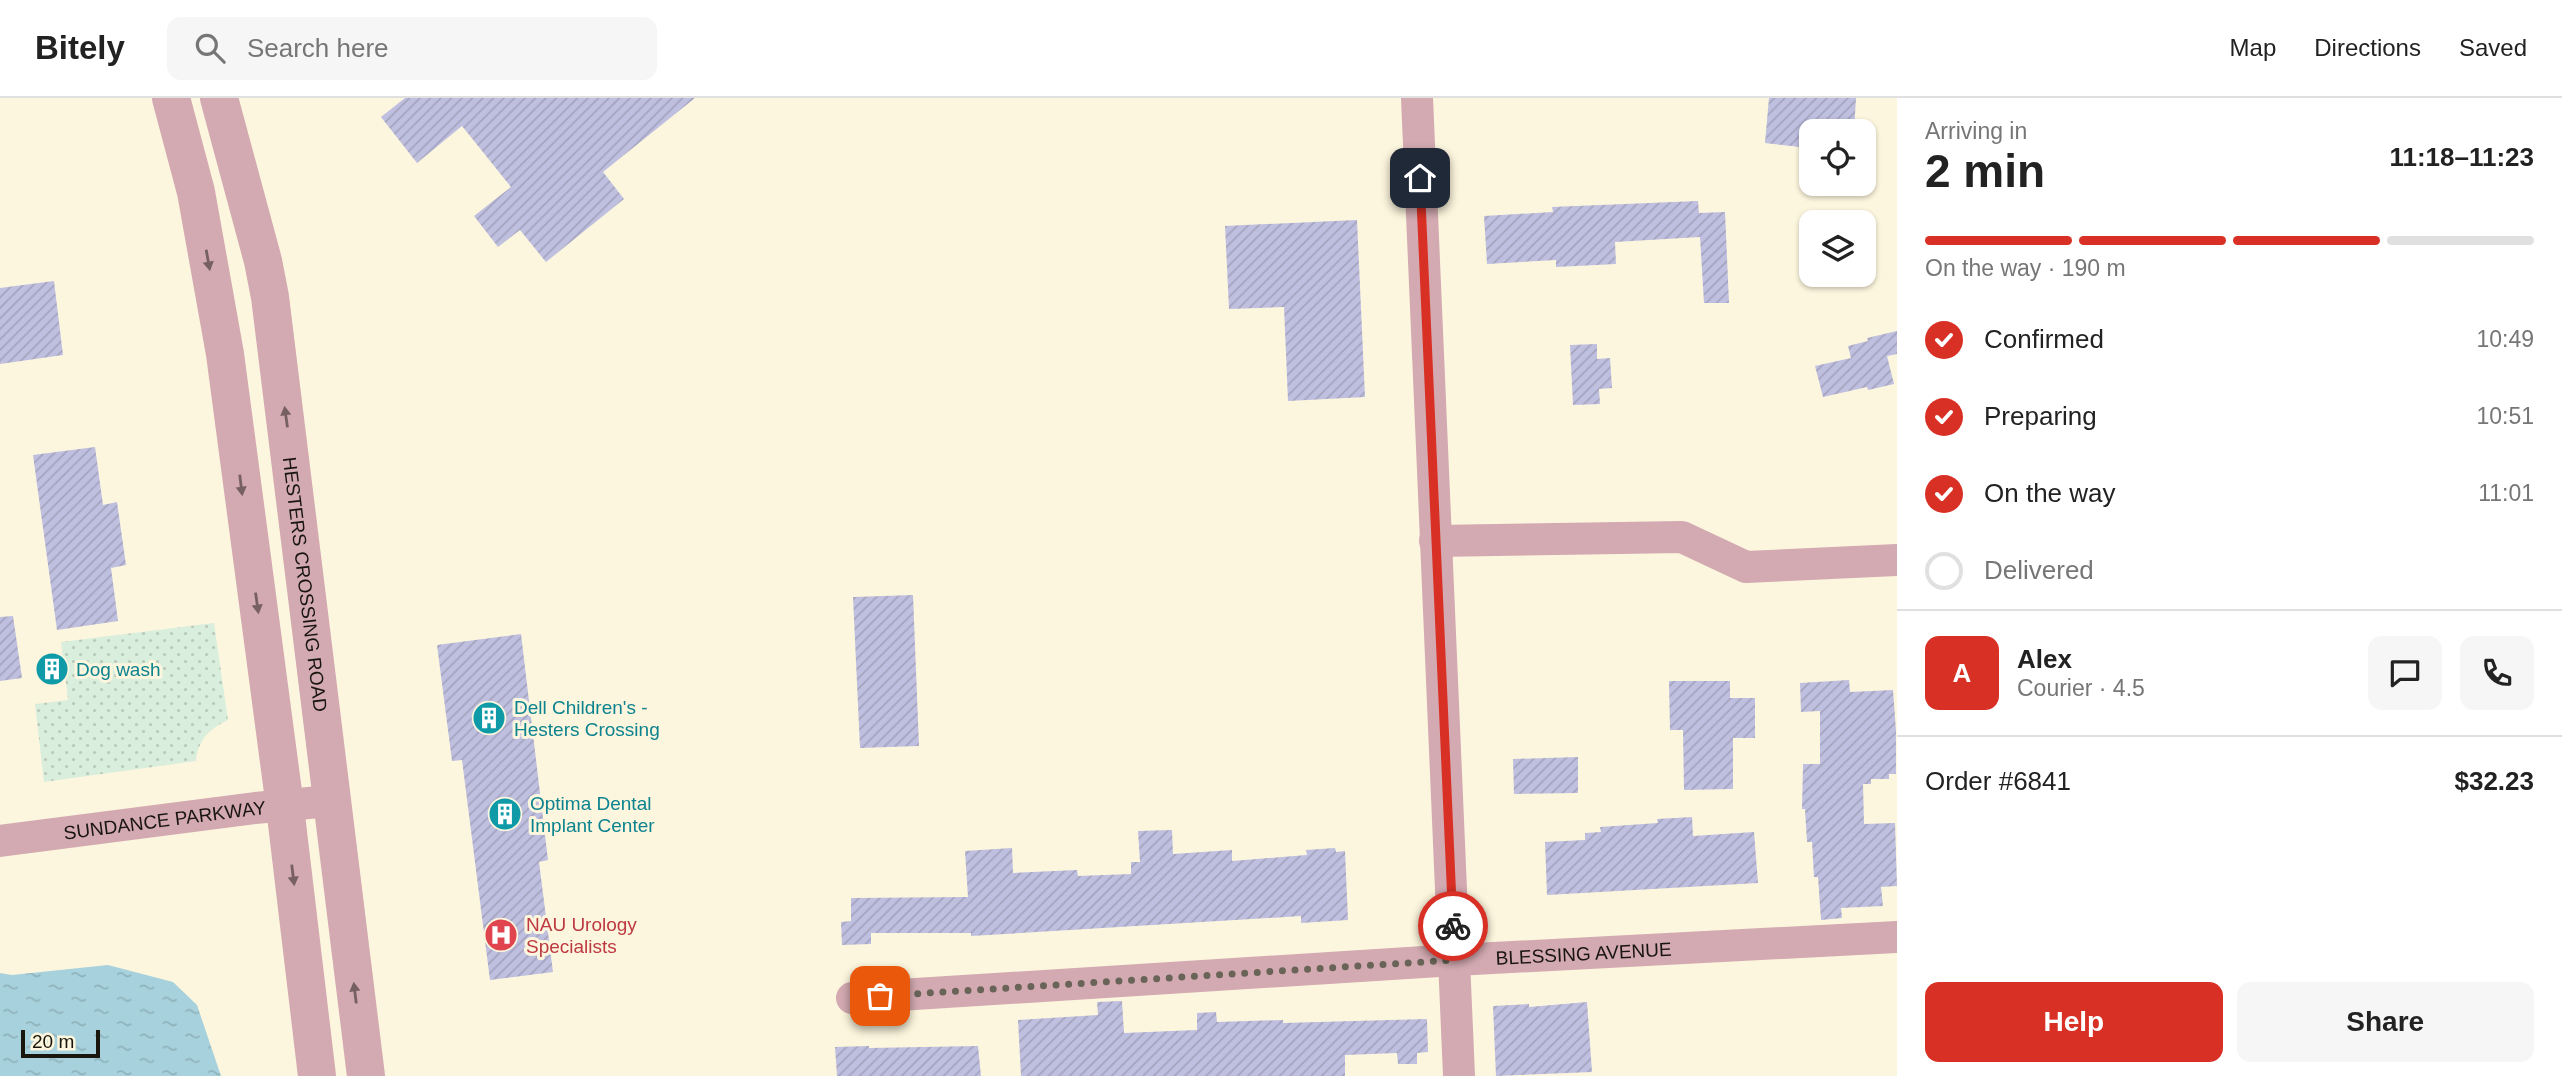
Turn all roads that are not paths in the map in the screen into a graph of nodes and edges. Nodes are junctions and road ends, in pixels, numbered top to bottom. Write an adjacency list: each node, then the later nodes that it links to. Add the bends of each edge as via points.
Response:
1 (171, 98): 9 (street, one-way to 9, via 196,192 223,342)
2 (189, 98): 5 (street, via 203,130)
3 (219, 98): 5 (street, HESTERS CROSSING ROAD)
4 (1417, 98): 6 (street)
5 (232, 149): 8 (street, HESTERS CROSSING ROAD, one-way to 5, via 270,297)
6 (1435, 541): 7 (street, via 1682,537 1746,567); 12 (street)
7 (1897, 560)
8 (330, 801): 9 (street, SUNDANCE PARKWAY); 15 (street, HESTERS CROSSING ROAD, one-way to 8)
9 (285, 807): 10 (street, SUNDANCE PARKWAY); 14 (street, one-way to 14)
10 (0, 841)
11 (1897, 937): 12 (street, BLESSING AVENUE)
12 (1455, 960): 13 (street, BLESSING AVENUE); 16 (street)
13 (852, 998)
14 (317, 1076)
15 (366, 1076)
16 (1459, 1076)

